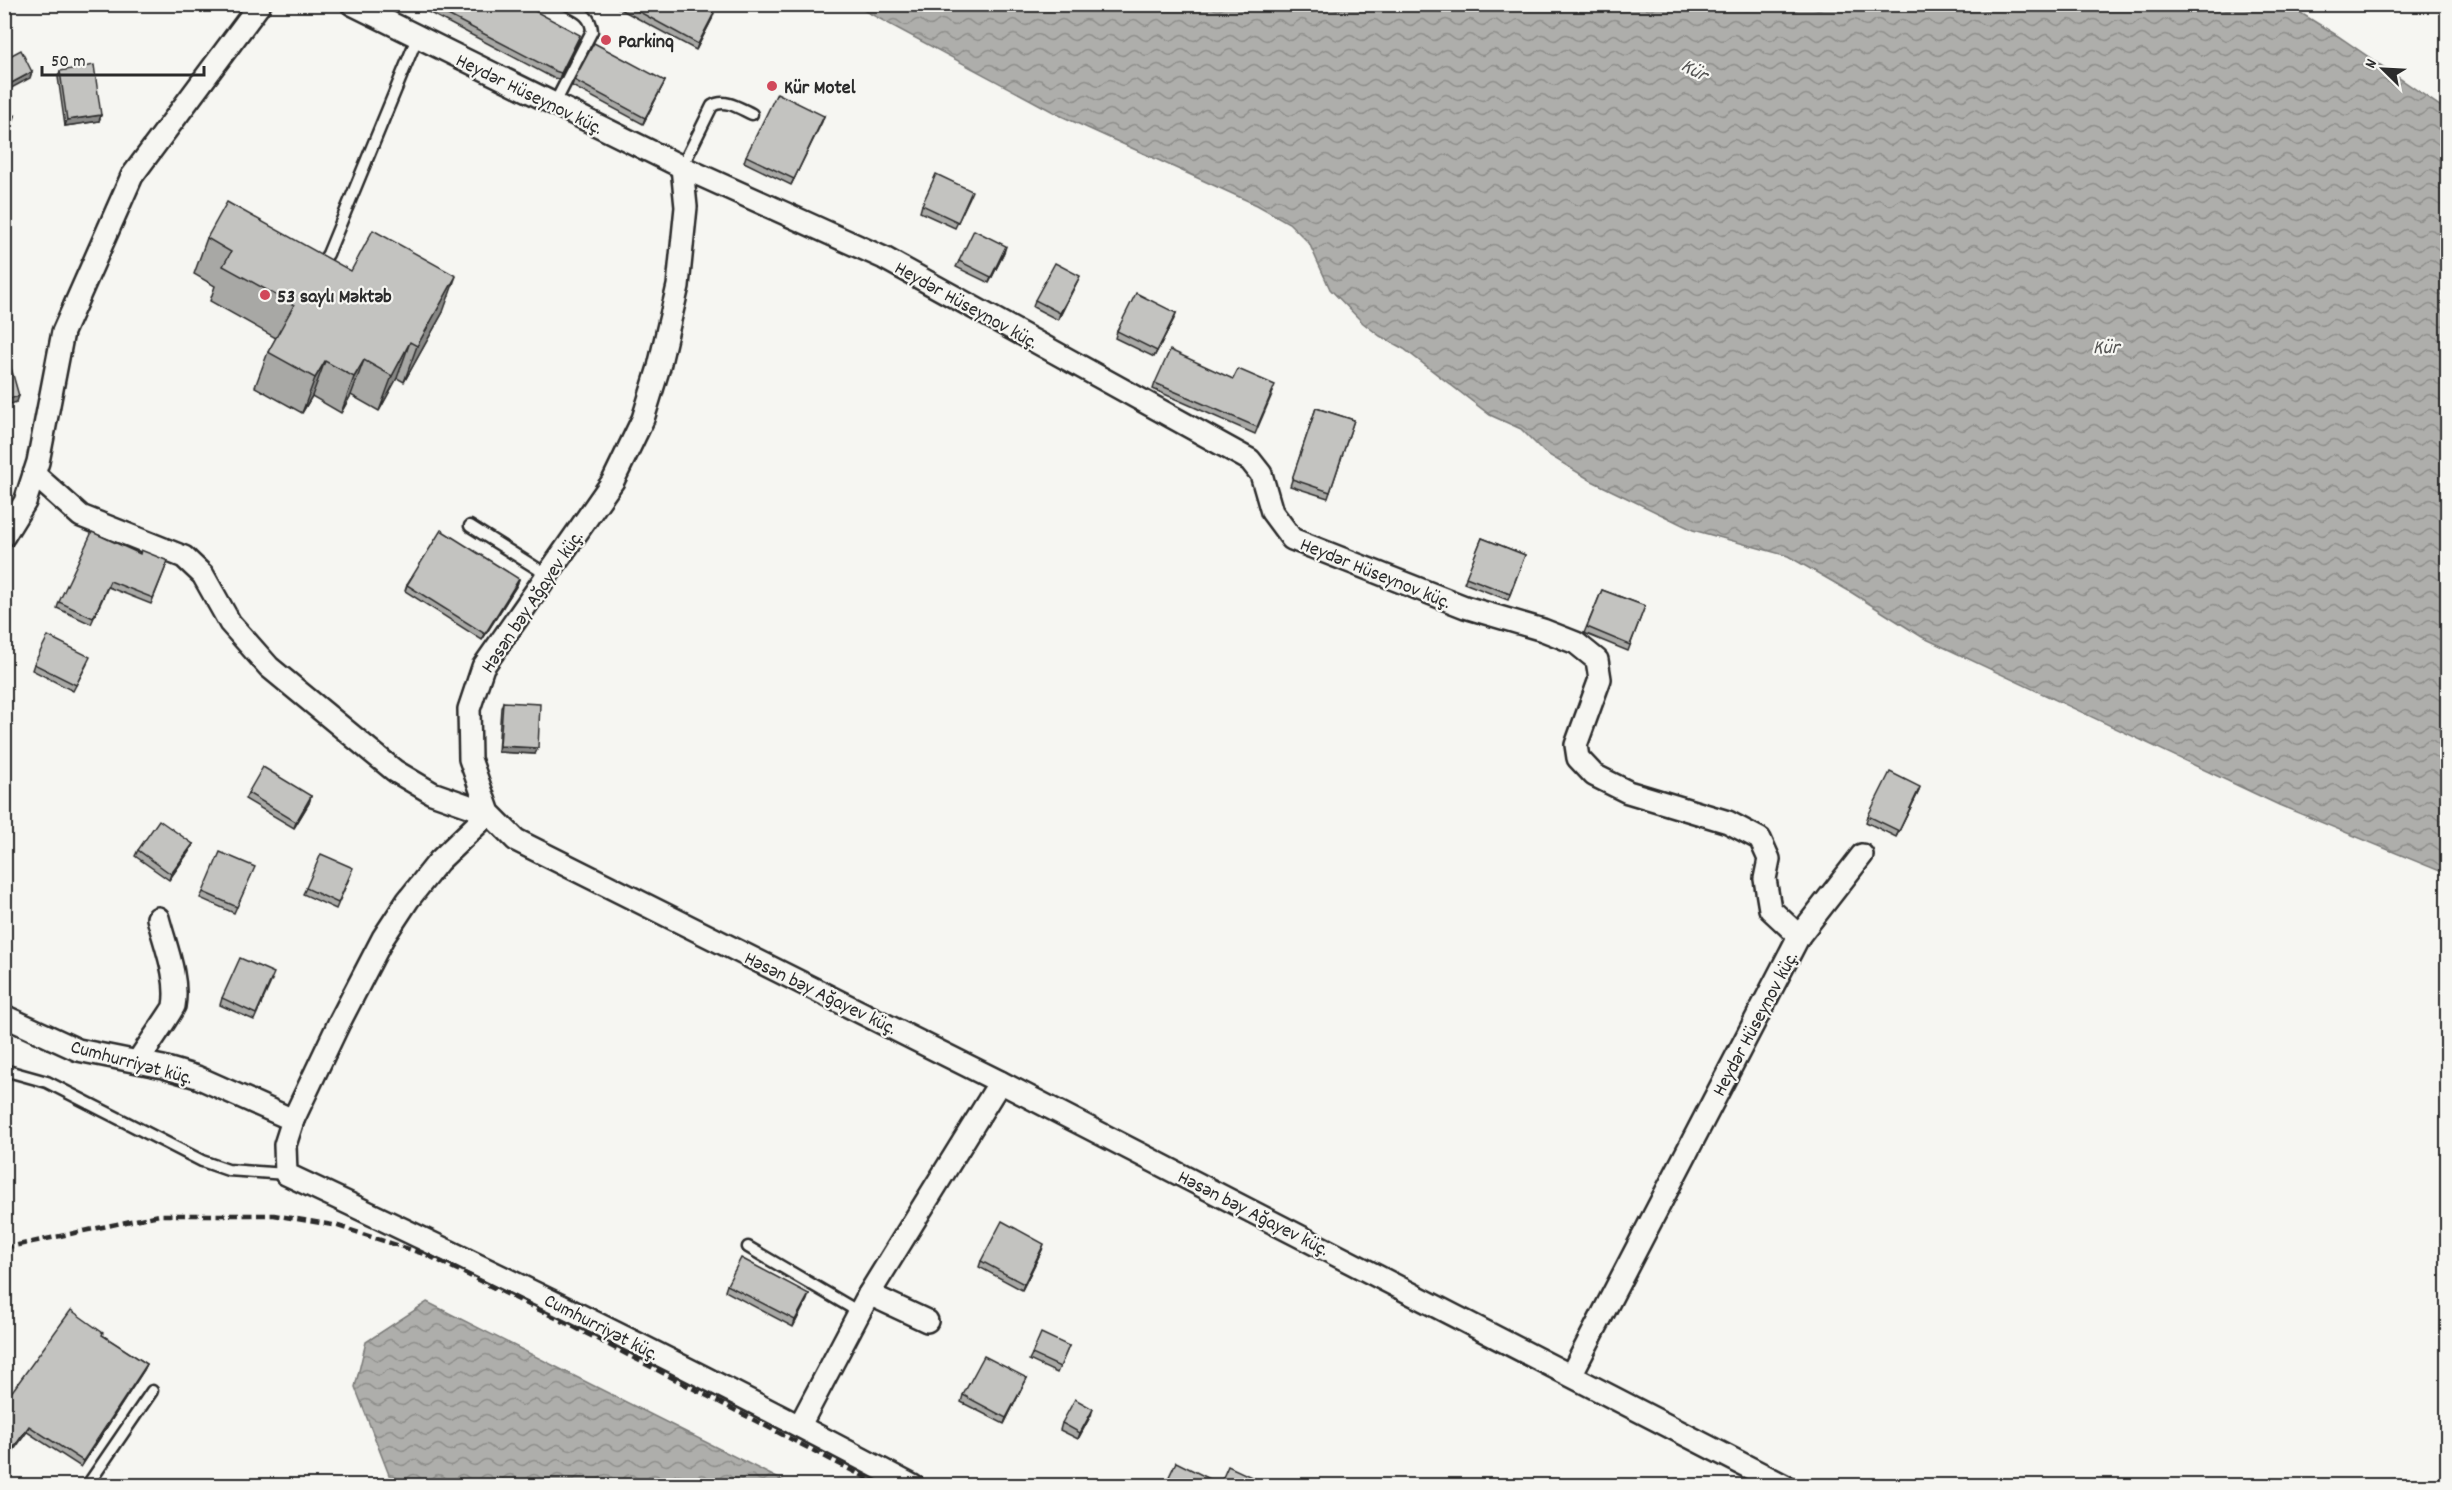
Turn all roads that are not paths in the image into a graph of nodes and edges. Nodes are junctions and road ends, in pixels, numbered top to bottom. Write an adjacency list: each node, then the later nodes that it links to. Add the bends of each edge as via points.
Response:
1 (260, 4): 9 (street, via 132,176 63,332)
2 (352, 4): 4 (street, Heydər Hüseynov küç.)
3 (566, 4): 5 (lane, via 585,14 592,31)
4 (417, 38): 5 (street, Heydər Hüseynov küç.); 8 (lane, via 328,254 314,267)
5 (554, 105): 7 (street, Heydər Hüseynov küç.)
6 (752, 114): 7 (lane, via 726,102 712,106)
7 (682, 167): 12 (street, Həsən bəy Ağayev küç., via 686,207 678,286 643,419 613,481); 16 (street, Heydər Hüseynov küç., via 884,258 1250,460 1262,474 1272,512 1292,538 1465,607 1576,643 1597,660 1600,679 1576,745 1578,758 1594,775 1628,792 1728,822 1760,839 1769,859 1765,879 1770,909)
8 (303, 265)
9 (34, 474): 11 (street, via 25,502); 13 (street, via 81,516 184,557 203,575 230,623 269,667 395,771 432,793)
10 (470, 526): 12 (lane)
11 (4, 536)
12 (546, 574): 13 (street, Həsən bəy Ağayev küç., via 483,666 469,709 470,759)
13 (489, 813): 20 (street, Həsən bəy Ağayev küç., via 516,840); 21 (street, via 439,861 383,938)
14 (1862, 855): 16 (street)
15 (158, 918): 18 (street, via 174,982 174,1008)
16 (1799, 936): 26 (street, Heydər Hüseynov küç.)
17 (4, 1016): 18 (street, Cumhurriyət küç., via 78,1050)
18 (138, 1062): 21 (street, Cumhurriyət küç., via 197,1077)
19 (4, 1070): 22 (lane, via 47,1082 202,1161 228,1170)
20 (1000, 1082): 24 (street); 26 (street, Həsən bəy Ağayev küç.)
21 (293, 1120): 22 (street, via 285,1145)
22 (286, 1174): 28 (street, Cumhurriyət küç., via 440,1245)
23 (747, 1247): 24 (lane)
24 (864, 1303): 25 (street); 28 (street)
25 (927, 1321)
26 (1571, 1376): 31 (street, Həsən bəy Ağayev küç.)
27 (152, 1391): 29 (lane)
28 (800, 1425): 30 (street, Cumhurriyət küç.)
29 (87, 1485)
30 (914, 1485)
31 (1785, 1485)

